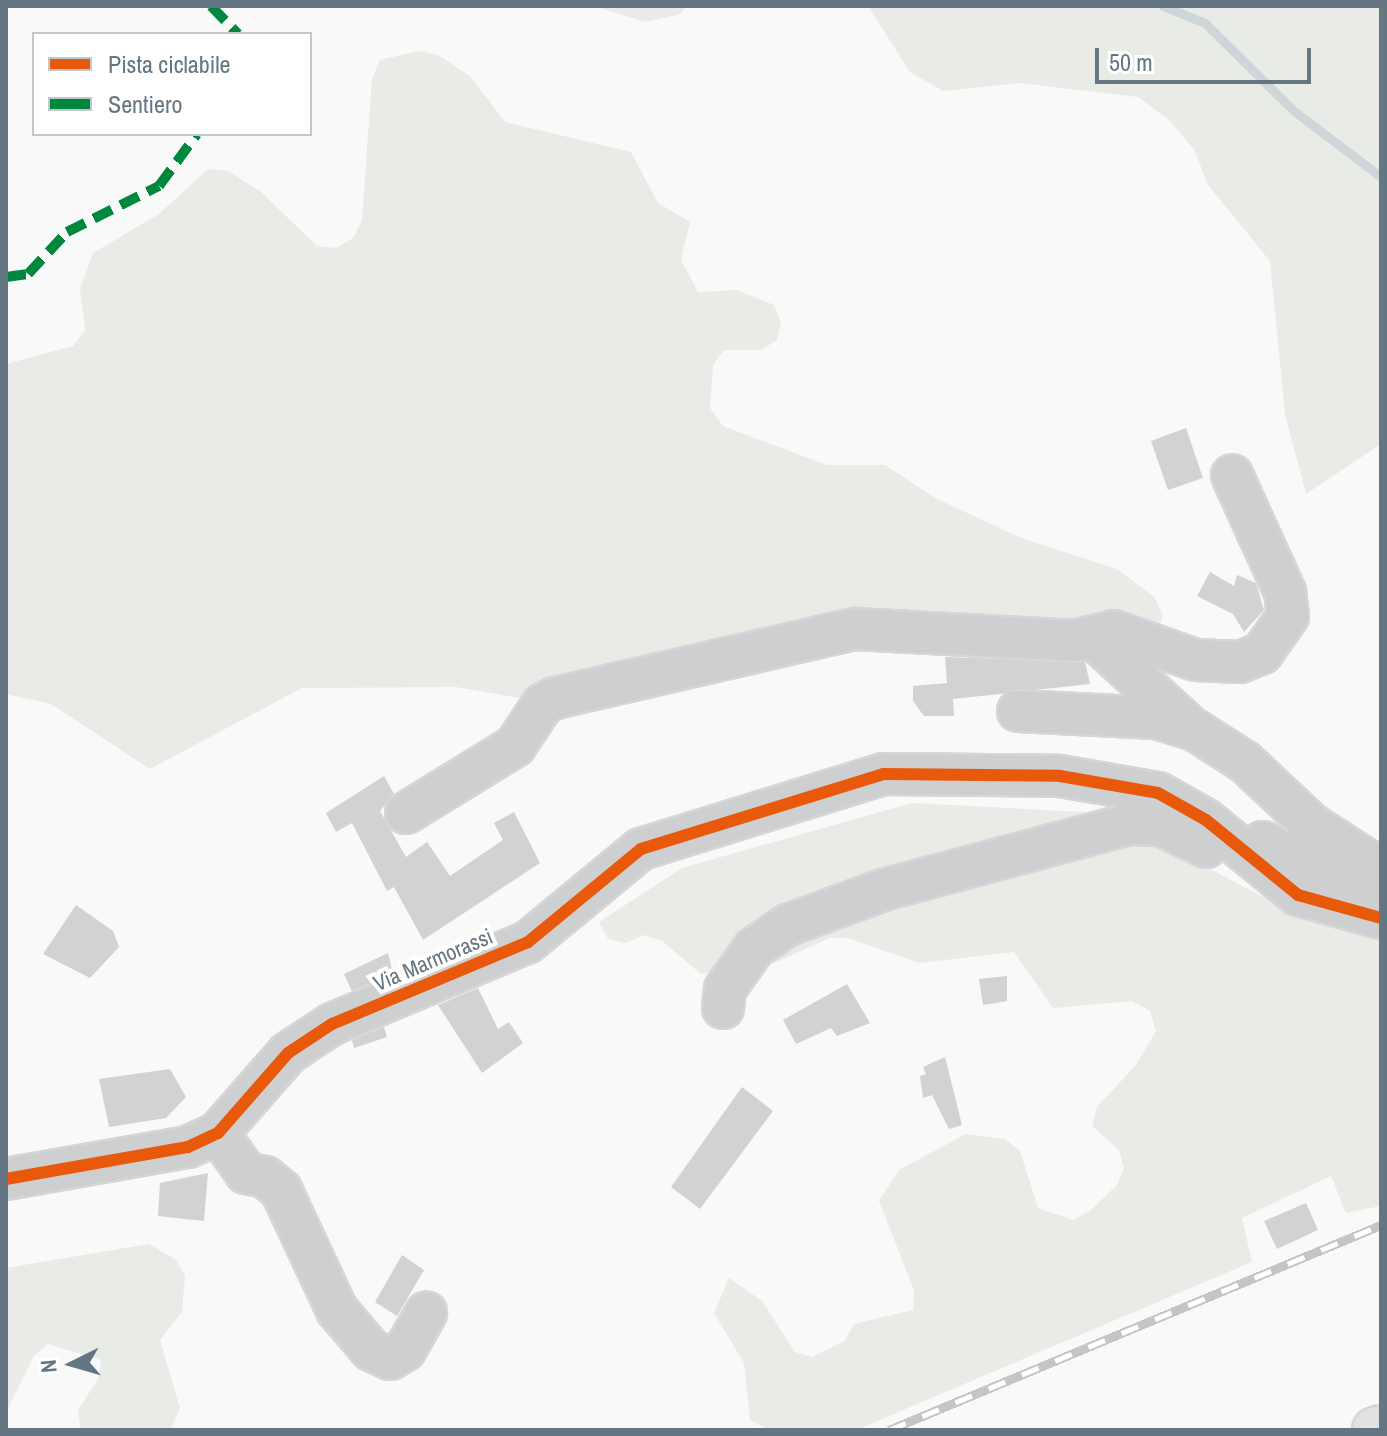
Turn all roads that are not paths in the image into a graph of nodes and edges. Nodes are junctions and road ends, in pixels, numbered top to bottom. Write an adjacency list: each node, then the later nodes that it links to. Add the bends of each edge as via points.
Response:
1 (1232, 475): 2 (street, via 1285,592 1288,616 1278,637 1262,653 1223,665 1132,633)
2 (1093, 638): 4 (street); 5 (street, via 855,629 647,674 543,704 515,746)
3 (1018, 711): 4 (street, via 1143,717)
4 (1195, 730): 6 (street, via 1245,762 1311,824 1368,861 1368,881 1351,887 1316,872 1255,837 1232,815)
5 (406, 813)
6 (1206, 820): 7 (street); 10 (street, Via Marmorassi, via 1158,793 1104,780 883,774 641,849 552,928 332,1024 288,1053)
7 (1255, 864): 8 (street, via 1298,895); 9 (street, via 1244,867 1160,825 1130,824 948,872 788,925 754,948 725,989)
8 (1381, 918)
9 (723, 1008)
10 (218, 1133): 11 (street, via 143,1157); 12 (street, via 246,1173 265,1177 281,1190 337,1310 371,1350 390,1359 405,1350)
11 (6, 1179)
12 (426, 1313)
13 (1381, 1428): 14 (main road)
14 (1375, 1430)

